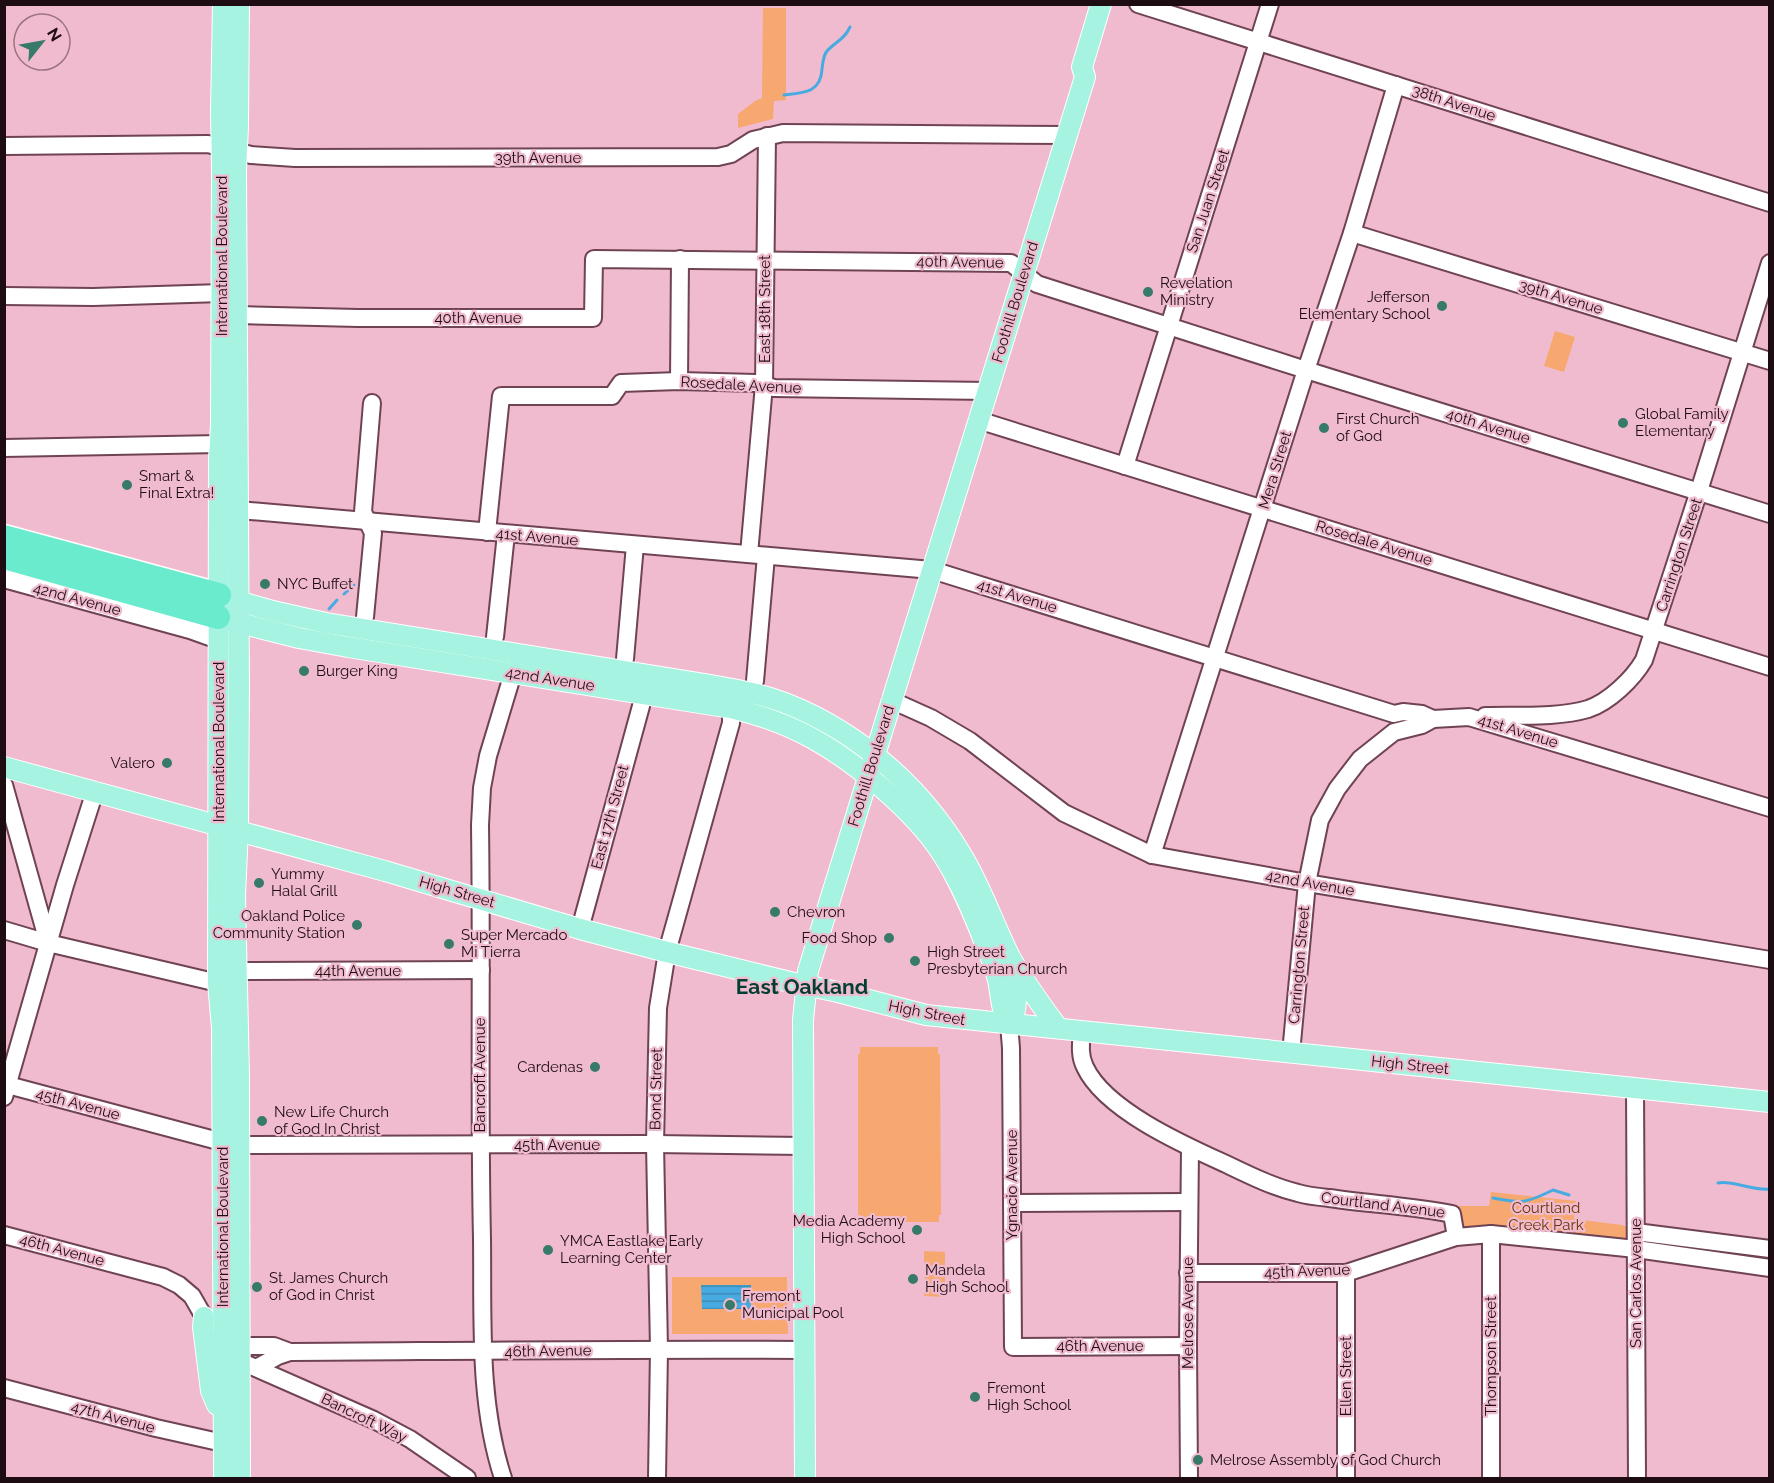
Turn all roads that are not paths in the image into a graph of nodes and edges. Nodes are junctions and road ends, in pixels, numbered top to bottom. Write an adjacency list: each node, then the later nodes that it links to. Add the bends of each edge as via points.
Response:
1 (223, 4): 13 (main road, International Boulevard, via 221,78)
2 (239, 4): 13 (main road, International Boulevard)
3 (1101, 4): 8 (main road, Foothill Boulevard, via 1082,67)
4 (1116, 4): 8 (main road, Foothill Boulevard, via 1095,70)
5 (1138, 4): 7 (street, 38th Avenue)
6 (1270, 4): 7 (street, San Juan Street)
7 (1258, 42): 9 (street, 38th Avenue); 23 (street, San Juan Street)
8 (1085, 77): 10 (main road, Foothill Boulevard)
9 (1396, 85): 14 (street, 38th Avenue); 15 (street, Mera Street)
10 (1067, 135): 11 (street, 39th Avenue); 19 (main road, Foothill Boulevard)
11 (767, 136): 13 (street, 39th Avenue, via 718,157 303,158 251,156); 17 (street, East 18th Street)
12 (4, 146): 13 (street, 39th Avenue, via 208,144)
13 (229, 150): 20 (main road, International Boulevard); 22 (main road, International Boulevard)
14 (1770, 203)
15 (1352, 233): 24 (street, 39th Avenue); 26 (street, Mera Street)
16 (680, 259): 17 (street, 40th Avenue); 22 (street, 40th Avenue, via 594,259 593,318); 27 (street)
17 (765, 260): 19 (street, 40th Avenue, via 1011,263); 28 (street, East 18th Street)
18 (1770, 262): 24 (street, Carrington Street)
19 (1024, 274): 23 (street, 40th Avenue, via 1037,284); 29 (main road, Foothill Boulevard)
20 (222, 293): 21 (street); 32 (main road, International Boulevard)
21 (4, 296)
22 (238, 315): 37 (main road, International Boulevard)
23 (1168, 325): 26 (street, 40th Avenue); 34 (street, San Juan Street)
24 (1742, 353): 25 (street, 39th Avenue); 35 (street, Carrington Street)
25 (1770, 361)
26 (1306, 370): 35 (street, 40th Avenue); 36 (street, Mera Street)
27 (679, 381): 28 (street, Rosedale Avenue); 40 (street, Rosedale Avenue, via 621,383 612,396 501,396)
28 (764, 385): 29 (street, Rosedale Avenue); 44 (street, East 18th Street)
29 (988, 391): 31 (main road, Foothill Boulevard)
30 (372, 403): 39 (street, via 363,512)
31 (978, 420): 34 (street, Rosedale Avenue); 46 (main road, Foothill Boulevard)
32 (220, 444): 33 (street); 48 (main road, International Boulevard)
33 (4, 448)
34 (1125, 466): 36 (street, Rosedale Avenue)
35 (1699, 491): 38 (street, 40th Avenue); 50 (street, Carrington Street)
36 (1263, 509): 50 (street, Rosedale Avenue); 52 (street, Mera Street)
37 (238, 510): 39 (street, 41st Avenue); 48 (main road, International Boulevard)
38 (1770, 514)
39 (368, 522): 40 (street, 41st Avenue); 49 (street, via 373,533)
40 (487, 532): 41 (street, 41st Avenue)
41 (506, 534): 43 (street, 41st Avenue); 51 (street)
42 (4, 537): 48 (highway)
43 (635, 545): 44 (street, 41st Avenue); 53 (street)
44 (757, 555): 46 (street, 41st Avenue); 57 (street, East 18th Street)
45 (4, 556): 48 (highway)
46 (932, 570): 52 (street, 41st Avenue); 59 (main road, Foothill Boulevard)
47 (4, 579): 48 (street, 42nd Avenue, via 190,630)
48 (226, 615): 54 (main road, 42nd Avenue, via 326,623); 56 (main road, 42nd Avenue, via 330,644); 74 (main road, International Boulevard)
49 (365, 617)
50 (1654, 631): 55 (street, Rosedale Avenue); 63 (street, Carrington Street, via 1636,674 1614,694 1591,708)
51 (495, 637)
52 (1214, 657): 62 (street, 41st Avenue); 75 (street, Mera Street)
53 (625, 659)
54 (586, 665): 56 (main road, via 563,670 531,665); 58 (main road, 42nd Avenue)
55 (1770, 667)
56 (513, 673): 61 (main road, 42nd Avenue); 79 (street, Bancroft Avenue, via 482,788)
57 (755, 681)
58 (705, 684): 61 (main road, via 726,695); 68 (main road, 42nd Avenue, via 758,694 806,712)
59 (891, 700): 68 (main road, Foothill Boulevard); 75 (street, 42nd Avenue, via 970,741 1064,813)
60 (641, 706): 80 (street, East 17th Street)
61 (731, 708): 70 (main road, 42nd Avenue, via 800,732); 84 (street, Bond Street, via 731,723)
62 (1394, 714): 65 (street, 41st Avenue, via 1422,714); 66 (street)
63 (1546, 714): 64 (street, Carrington Street); 67 (street)
64 (1469, 717): 65 (street, 41st Avenue); 67 (street, 41st Avenue)
65 (1433, 719): 66 (street, Carrington Street)
66 (1394, 732): 77 (street, Carrington Street, via 1360,759 1337,789 1320,820)
67 (1539, 737): 73 (street, 41st Avenue)
68 (874, 755): 70 (main road, Foothill Boulevard); 82 (main road, via 916,793 943,827 968,866)
69 (4, 767): 72 (main road, High Street)
70 (868, 776): 89 (main road, Foothill Boulevard); 90 (main road, via 917,821 954,874 992,961)
71 (4, 785): 76 (street)
72 (94, 791): 74 (main road, High Street); 78 (street)
73 (1770, 808)
74 (228, 828): 79 (main road, High Street); 87 (main road, International Boulevard, via 235,896); 88 (main road, International Boulevard)
75 (1152, 855): 77 (street, 42nd Avenue)
76 (30, 877): 78 (street, via 42,890 52,892); 83 (street)
77 (1307, 883): 85 (street, 42nd Avenue); 93 (street, Carrington Street)
78 (65, 885): 83 (street)
79 (480, 898): 80 (main road, High Street); 86 (street, Bancroft Avenue)
80 (580, 929): 84 (main road, High Street)
81 (4, 930): 83 (street)
82 (1001, 937): 90 (main road, via 1015,992 1014,1018); 91 (main road, via 1026,984)
83 (48, 943): 88 (street); 95 (street)
84 (667, 952): 89 (main road, High Street); 98 (street, Bond Street, via 658,1008)
85 (1770, 960)
86 (481, 970): 87 (street, 44th Avenue); 99 (street, Bancroft Avenue)
87 (236, 971): 97 (main road, International Boulevard)
88 (218, 983): 97 (main road, International Boulevard)
89 (805, 986): 90 (main road, High Street, via 926,1016); 100 (main road, Foothill Boulevard)
90 (1009, 1024): 91 (main road, High Street); 103 (street, Ygnacio Avenue)
91 (1058, 1028): 92 (main road, High Street)
92 (1082, 1031): 93 (main road, High Street); 101 (street, Courtland Avenue, via 1081,1054 1090,1076 1134,1115)
93 (1291, 1053): 94 (main road, High Street)
94 (1635, 1088): 96 (main road, High Street); 104 (street, San Carlos Avenue)
95 (6, 1089): 97 (street, 45th Avenue)
96 (1770, 1102)
97 (231, 1144): 99 (street, 45th Avenue); 120 (main road, International Boulevard)
98 (655, 1144): 99 (street, 45th Avenue); 100 (street, 45th Avenue); 116 (street, Bond Street)
99 (480, 1145): 119 (street, Bancroft Avenue)
100 (804, 1146): 117 (main road, Foothill Boulevard)
101 (1190, 1148): 102 (street, Melrose Avenue); 107 (street, Courtland Avenue, via 1298,1194 1452,1214)
102 (1188, 1202): 103 (street); 111 (street, Melrose Avenue)
103 (1012, 1203): 115 (street, Ygnacio Avenue)
104 (1636, 1232): 108 (street, San Carlos Avenue); 109 (street)
105 (1491, 1234): 107 (street, Courtland Avenue); 108 (street, Courtland Avenue); 132 (street, Thompson Street)
106 (4, 1235): 113 (street, 46th Avenue, via 163,1277 192,1296)
107 (1456, 1237): 112 (street, 45th Avenue)
108 (1636, 1249): 110 (street, Courtland Avenue); 133 (street, San Carlos Avenue)
109 (1770, 1249)
110 (1770, 1268)
111 (1188, 1273): 112 (street, 45th Avenue); 114 (street, Melrose Avenue)
112 (1346, 1273): 131 (street, Ellen Street)
113 (204, 1317): 120 (street, 46th Avenue); 122 (main road, via 211,1391)
114 (1188, 1346): 115 (street, 46th Avenue); 130 (street, Melrose Avenue)
115 (1013, 1347)
116 (659, 1349): 117 (street, 46th Avenue); 119 (street, 46th Avenue); 128 (street, Bond Street)
117 (805, 1350): 129 (main road, Foothill Boulevard)
118 (290, 1352): 119 (street, 46th Avenue); 120 (street, 46th Avenue, via 278,1356); 120 (street, 46th Avenue, via 274,1346)
119 (484, 1352): 127 (street, Bancroft Avenue, via 490,1426)
120 (239, 1354): 122 (main road, International Boulevard); 125 (main road, International Boulevard); 126 (street, Bancroft Way, via 410,1439)
121 (4, 1388): 123 (street, 47th Avenue)
122 (223, 1416): 123 (main road, International Boulevard)
123 (223, 1443): 124 (main road, International Boulevard)
124 (224, 1479)
125 (240, 1479)
126 (466, 1479)
127 (503, 1479)
128 (657, 1479)
129 (805, 1479)
130 (1189, 1479)
131 (1346, 1479)
132 (1491, 1479)
133 (1637, 1479)

